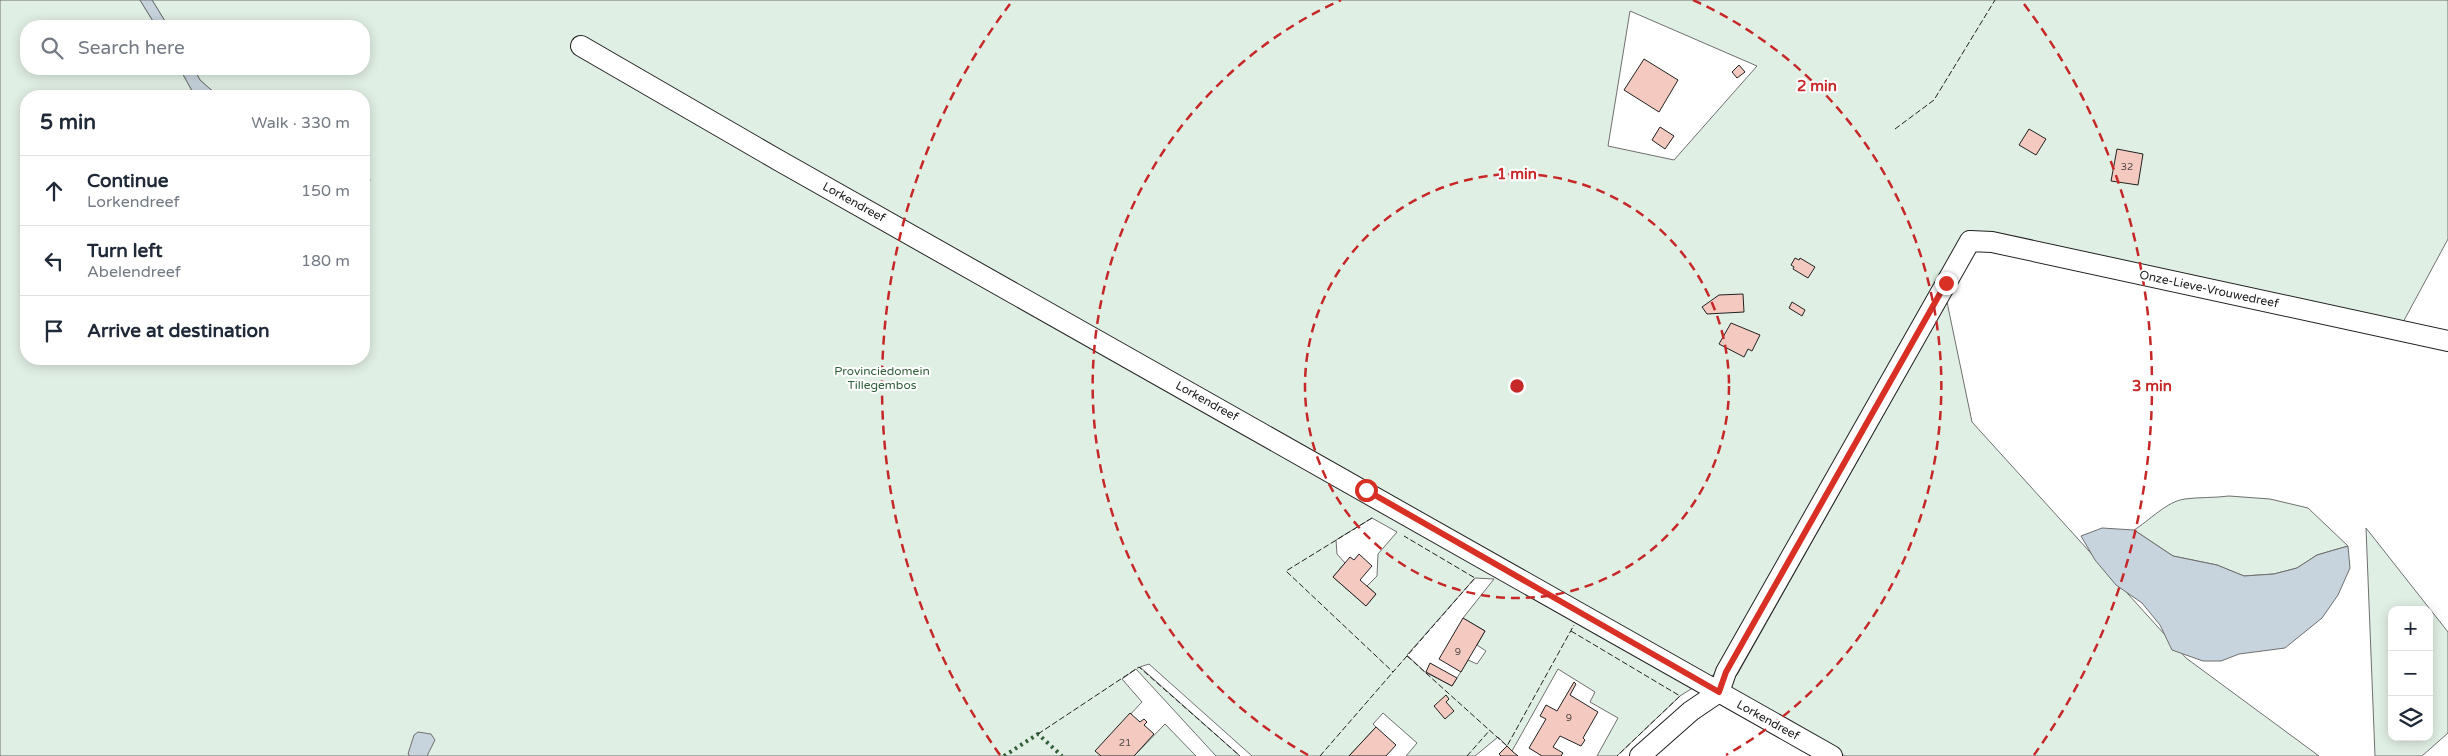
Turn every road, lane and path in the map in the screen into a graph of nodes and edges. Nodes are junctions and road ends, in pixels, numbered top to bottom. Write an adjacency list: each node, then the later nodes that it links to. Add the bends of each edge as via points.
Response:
1 (581, 46): 3 (street, Lorkendreef)
2 (2448, 341): 3 (street, Onze-Lieve-Vrouwedreef, via 1992,242 1970,241 1726,672)
3 (1719, 692): 4 (street, via 1691,711); 5 (street, Lorkendreef)
4 (1640, 756)
5 (1832, 756)

